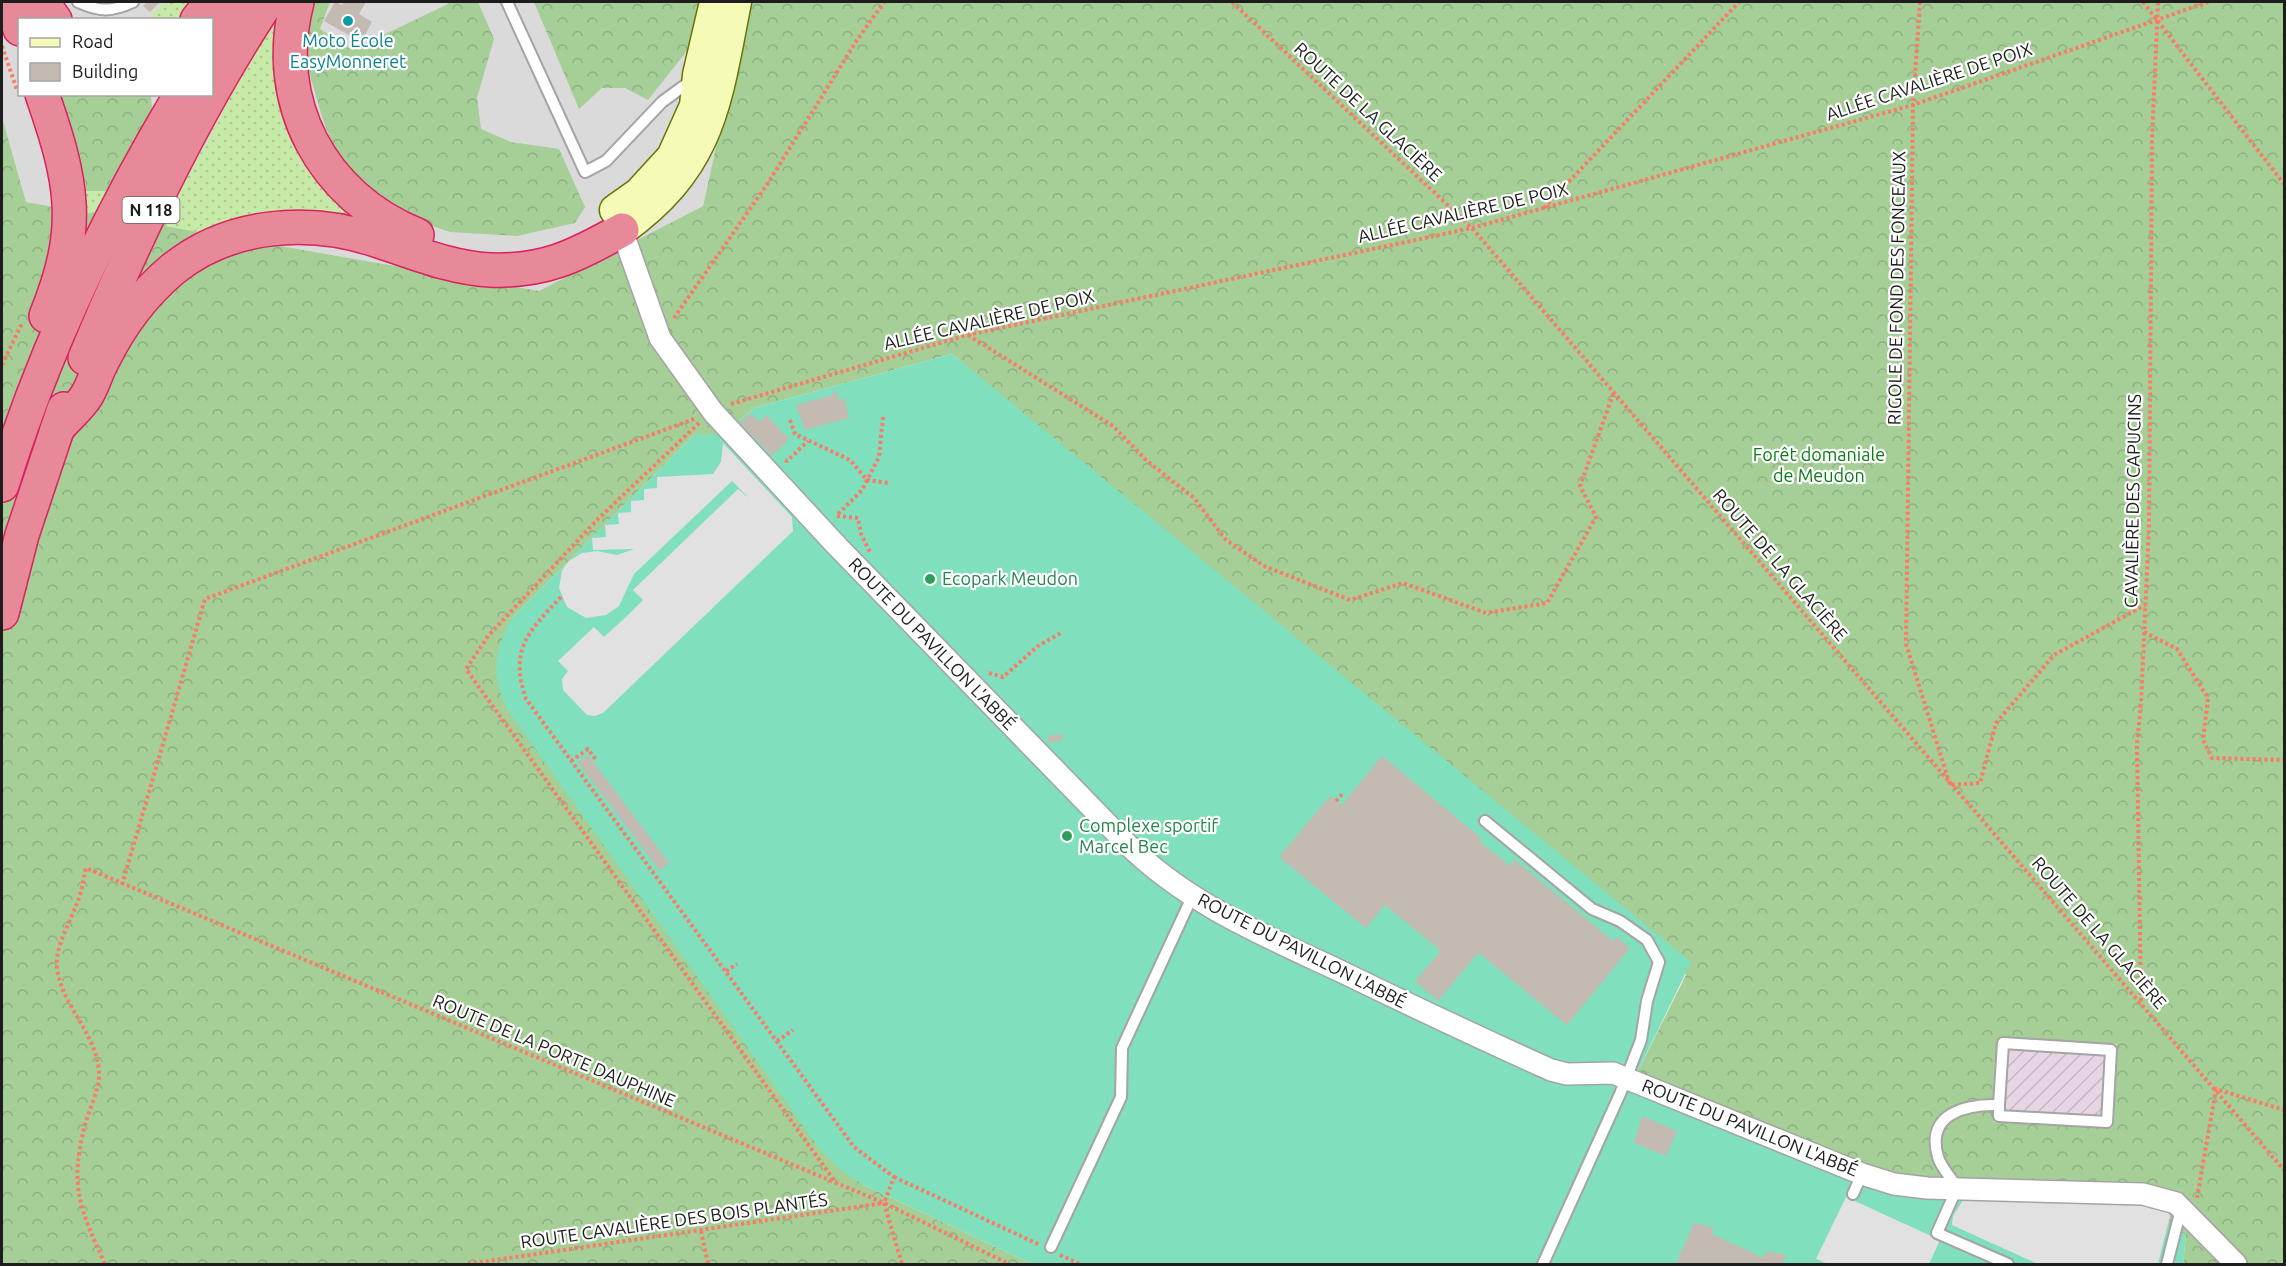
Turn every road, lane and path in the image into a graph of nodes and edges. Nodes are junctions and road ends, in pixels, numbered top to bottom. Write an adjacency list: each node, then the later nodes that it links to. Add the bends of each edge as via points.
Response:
1 (78, 2): 2 (lane, via 96,10 112,11)
2 (133, 2)
3 (211, 2): 19 (highway)
4 (237, 2): 21 (highway)
5 (267, 2): 25 (highway, N 118)
6 (297, 2): 32 (highway, via 290,58 304,126 336,180 371,213 455,248 510,251)
7 (507, 2): 24 (lane, via 585,172 606,161 662,102)
8 (715, 2): 24 (street)
9 (736, 2): 32 (street, via 716,104 690,163 648,212)
10 (884, 2): 36 (path, via 768,183)
11 (1232, 2): 33 (path, ROUTE DE LA GLACIÈRE)
12 (1739, 2): 31 (path)
13 (1920, 2): 29 (path, RIGOLE DE FOND DES FONCEAUX)
14 (2143, 2): 20 (path)
15 (2158, 2): 20 (path, CAVALIÈRE DES CAPUCINS)
16 (2208, 2): 20 (path, ALLÉE CAVALIÈRE DE POIX)
17 (18, 7): 18 (highway)
18 (49, 18)
19 (199, 18)
20 (2157, 18): 29 (path, ALLÉE CAVALIÈRE DE POIX); 30 (path); 52 (path, CAVALIÈRE DES CAPUCINS)
21 (213, 41)
22 (2, 46): 23 (path)
23 (18, 73)
24 (698, 75): 32 (street, via 695,106 672,157)
25 (213, 92)
26 (32, 96): 40 (highway, via 57,137 69,189 69,230 60,278 23,374)
27 (180, 96): 40 (highway, N 118, via 108,227)
28 (211, 96): 43 (highway, N 118, via 140,230)
29 (1913, 105): 31 (path, ALLÉE CAVALIÈRE DE POIX); 60 (path, RIGOLE DE FOND DES FONCEAUX, via 1906,644)
30 (2284, 184)
31 (1542, 210): 33 (path, ALLÉE CAVALIÈRE DE POIX)
32 (618, 220): 36 (street, ROUTE DU PAVILLON L'ABBÉ); 43 (highway, via 569,259 490,270 311,227 259,230 226,239 188,258 139,303 102,360 86,397)
33 (1472, 228): 35 (path, ALLÉE CAVALIÈRE DE POIX); 38 (path, ROUTE DE LA GLACIÈRE)
34 (22, 322): 37 (path)
35 (967, 335): 38 (path, via 1113,426 1194,498 1226,540 1264,566 1350,600 1403,583 1486,614 1547,603 1596,518 1580,486); 39 (path, ALLÉE CAVALIÈRE DE POIX, via 747,397)
36 (660, 338): 39 (street, ROUTE DU PAVILLON L'ABBÉ)
37 (2, 365)
38 (1614, 392): 60 (path, ROUTE DE LA GLACIÈRE)
39 (713, 412): 49 (street, ROUTE DU PAVILLON L'ABBÉ); 64 (path, via 205,599); 78 (path, via 684,434 598,519 488,636 466,669)
40 (23, 417): 48 (highway, N 118)
41 (883, 417): 46 (path, via 879,457)
42 (790, 420): 44 (path, via 795,434)
43 (57, 429): 53 (highway, N 118, via 22,535)
44 (808, 441): 45 (path); 46 (path, via 850,460)
45 (790, 459)
46 (867, 480): 47 (path); 49 (path, via 862,490)
47 (890, 483)
48 (2, 485)
49 (829, 522): 50 (path, via 858,518); 65 (street, ROUTE DU PAVILLON L'ABBÉ, via 1132,849)
50 (871, 556)
51 (561, 597): 57 (path, via 522,644 518,666 526,699)
52 (2145, 605): 54 (path, CAVALIÈRE DES CAPUCINS); 60 (path, via 2054,655 1996,723 1980,783)
53 (2, 613)
54 (2144, 632): 59 (path, via 2177,649 2208,698 2203,740 2212,758); 68 (path, CAVALIÈRE DES CAPUCINS, via 2137,745)
55 (1061, 633): 56 (path, via 1038,646 1003,677)
56 (982, 670)
57 (571, 760): 58 (path, via 588,749); 67 (path)
58 (596, 760)
59 (2284, 760)
60 (1950, 785): 68 (path, ROUTE DE LA GLACIÈRE)
61 (1344, 792): 62 (path)
62 (1336, 801)
63 (1485, 821): 71 (lane, via 1592,909 1620,921 1647,940 1659,962 1647,1001 1641,1041)
64 (122, 885): 78 (path, ROUTE DE LA PORTE DAUPHINE); 85 (path, ROUTE DE LA PORTE DAUPHINE, via 86,868 78,901 63,935 57,968 71,1011 93,1043 99,1074 77,1154 75,1181 88,1226)
65 (1192, 897): 71 (street, ROUTE DU PAVILLON L'ABBÉ, via 1244,926 1551,1071 1613,1073); 84 (lane, via 1122,1048 1121,1096)
66 (737, 964): 67 (path)
67 (726, 971): 70 (path)
68 (2141, 1001): 72 (path, ROUTE DE LA GLACIÈRE)
69 (793, 1030): 70 (path)
70 (777, 1041): 77 (path, via 854,1147)
71 (1626, 1078): 76 (street, ROUTE DU PAVILLON L'ABBÉ); 91 (lane)
72 (2216, 1089): 74 (path); 75 (path, ROUTE DE LA GLACIÈRE); 82 (path)
73 (1999, 1105): 73 (lane, via 1999,1116 2107,1122 2111,1050 2004,1043); 79 (lane, via 1974,1104 1947,1116 1939,1128 1938,1156)
74 (2284, 1110)
75 (2284, 1170)
76 (1862, 1174): 79 (street, ROUTE DU PAVILLON L'ABBÉ, via 1894,1184); 80 (lane)
77 (894, 1177): 81 (path); 84 (path)
78 (837, 1183): 81 (path, ROUTE DE LA PORTE DAUPHINE)
79 (1957, 1188): 82 (street, ROUTE DU PAVILLON L'ABBÉ, via 2143,1194 2176,1203); 92 (lane, via 1937,1233)
80 (1853, 1194)
81 (884, 1203): 83 (path, ROUTE CAVALIÈRE DES BOIS PLANTÉS); 88 (path); 89 (path, ROUTE DE LA PORTE DAUPHINE)
82 (2187, 1215): 93 (lane); 94 (street, ROUTE DU PAVILLON L'ABBÉ)
83 (701, 1231): 86 (path, ROUTE CAVALIÈRE DES BOIS PLANTÉS); 87 (path)
84 (1053, 1250): 90 (path)
85 (105, 1264)
86 (468, 1264)
87 (708, 1264)
88 (902, 1264)
89 (1009, 1264)
90 (1080, 1264)
91 (1543, 1264)
92 (2008, 1264)
93 (2167, 1264)
94 (2236, 1264)

